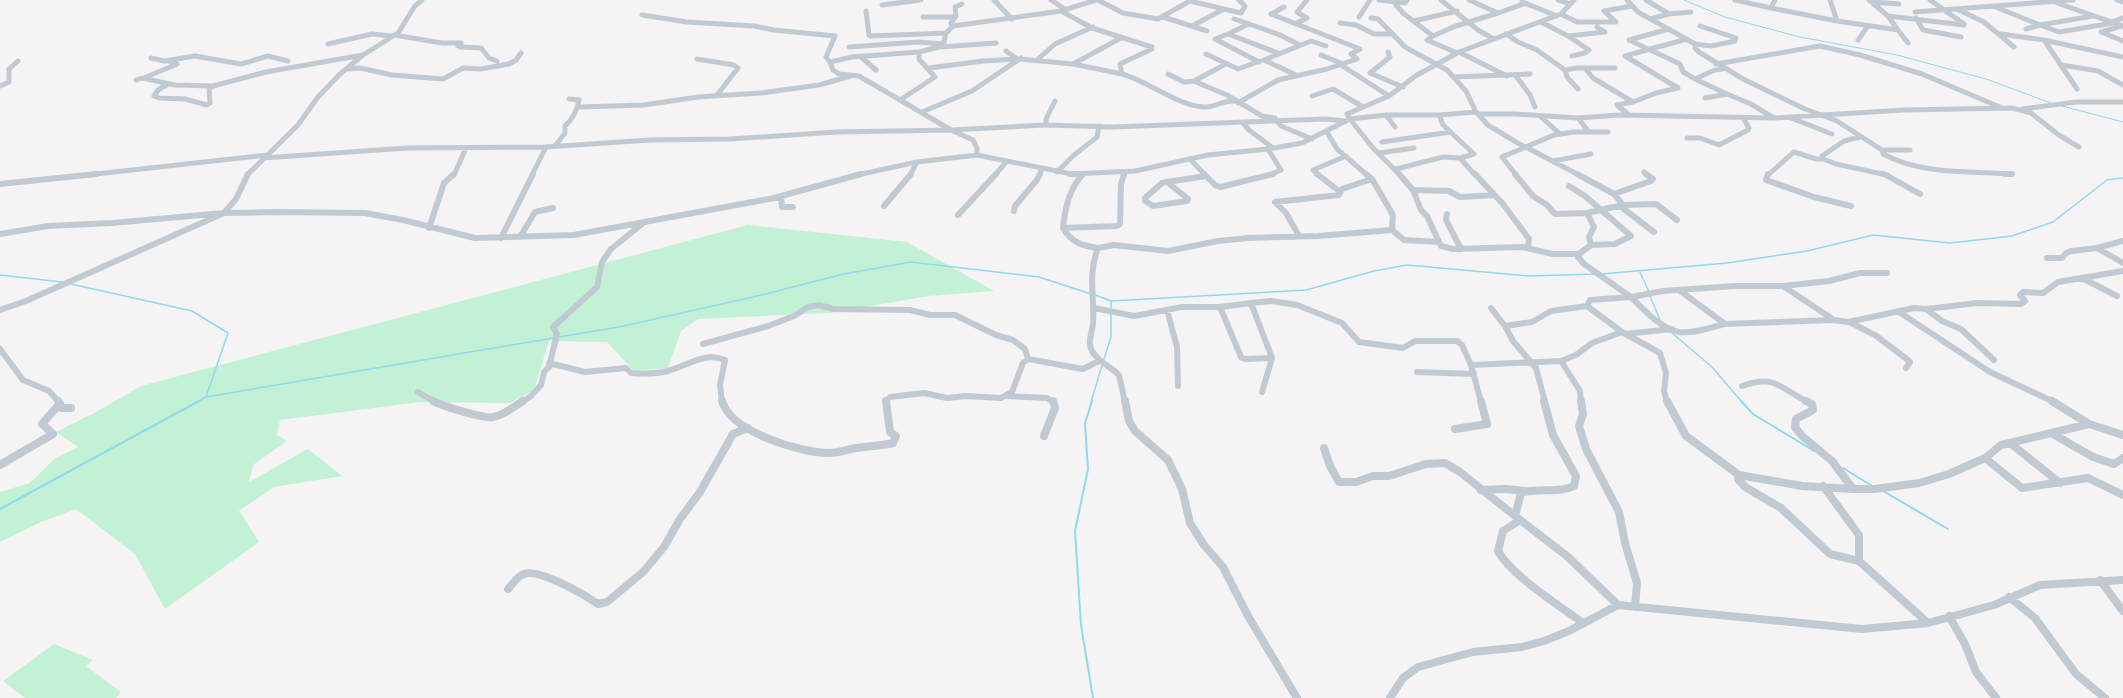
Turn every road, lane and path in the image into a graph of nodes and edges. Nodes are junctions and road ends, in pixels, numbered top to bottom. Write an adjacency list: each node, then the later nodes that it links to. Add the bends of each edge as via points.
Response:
1 (422, 0): 87 (street, via 414,6 406,23)
2 (922, 0): 33 (street)
3 (994, 0): 59 (street)
4 (1051, 0): 41 (street)
5 (1097, 0): 41 (street); 54 (street, via 1122,13 1158,19)
6 (1239, 0): 38 (street, via 1245,6 1241,13)
7 (1306, 0): 69 (street, via 1297,12 1307,18)
8 (1370, 0): 55 (street)
9 (1379, 0): 26 (street)
10 (1407, 0): 26 (street, via 1405,3)
11 (1441, 0): 42 (street)
12 (1469, 0): 46 (street)
13 (1519, 0): 29 (street)
14 (1558, 0): 27 (street)
15 (1627, 0): 34 (street)
16 (1646, 0): 47 (street)
17 (1735, 0): 37 (street)
18 (1775, 0): 37 (street)
19 (1830, 0): 64 (street)
20 (1930, 0): 43 (street)
21 (2025, 0): 30 (street)
22 (2050, 0): 28 (street)
23 (2073, 0): 28 (street)
24 (1189, 1): 38 (street); 54 (street)
25 (1870, 1): 32 (street); 51 (street)
26 (1397, 2): 62 (street, via 1396,6 1402,13)
27 (1572, 2): 48 (street)
28 (2055, 2): 30 (street); 52 (street)
29 (1526, 3): 46 (street); 48 (street)
30 (2032, 3): 35 (street)
31 (962, 4): 53 (street, via 955,7 956,16)
32 (1899, 4)
33 (882, 5)
34 (1632, 6): 48 (street, via 1604,11 1616,22 1577,22); 61 (street)
35 (1993, 6): 39 (street); 70 (street)
36 (1284, 7): 69 (street, via 1271,14)
37 (1771, 8): 64 (street)
38 (1222, 10): 72 (street)
39 (1959, 10): 43 (street); 86 (street, via 1984,22)
40 (866, 11): 82 (street, via 871,36)
41 (1063, 11): 59 (street); 77 (street, via 1066,16)
42 (1457, 11): 62 (street); 67 (street)
43 (1945, 11): 45 (street); 57 (street, via 1964,25)
44 (1691, 12): 47 (street)
45 (1915, 12)
46 (1498, 13): 67 (street)
47 (1669, 14): 61 (street)
48 (1559, 15): 63 (street)
49 (642, 16): 128 (street, via 835,36 826,53)
50 (923, 16): 53 (street)
51 (1888, 16): 57 (street); 80 (street)
52 (2093, 16): 65 (street); 70 (street)
53 (953, 17): 71 (street)
54 (1163, 17): 72 (street)
55 (1359, 17)
56 (1371, 18): 84 (street, via 1378,19)
57 (1916, 18): 90 (street, via 1923,30)
58 (2123, 18): 65 (street)
59 (1012, 19): 71 (street)
60 (1234, 19): 68 (street)
61 (1650, 19): 78 (street)
62 (1414, 21): 88 (street, via 1426,27)
63 (1541, 22): 85 (street); 89 (street)
64 (1837, 22): 75 (street)
65 (2112, 22): 70 (street, via 2059,32); 76 (street)
66 (1340, 23): 84 (street, via 1356,25 1374,34)
67 (1470, 23): 88 (street, via 1453,27); 92 (street)
68 (1249, 24): 83 (street); 101 (street)
69 (1295, 24): 133 (street, via 1360,49 1351,54 1357,59)
70 (2040, 25): 79 (street)
71 (953, 26): 82 (street)
72 (1192, 26): 81 (street)
73 (1597, 26): 89 (street, via 1604,32)
74 (1700, 26): 100 (street, via 1736,38 1735,41 1712,46)
75 (1868, 26): 80 (street); 94 (street)
76 (2123, 26): 96 (street, via 2101,32)
77 (1093, 27): 91 (street); 121 (street, via 1055,44)
78 (1669, 29): 93 (street); 106 (street, via 1629,40)
79 (2026, 29)
80 (1898, 30): 98 (street)
81 (1207, 31)
82 (946, 33): 102 (street)
83 (1228, 34): 112 (street); 127 (street, via 1215,40)
84 (1393, 34): 129 (street, via 1409,50)
85 (1506, 34): 92 (street); 141 (street, via 1537,50)
86 (1999, 34): 95 (street); 105 (street)
87 (393, 36): 99 (street, via 372,34); 114 (street); 126 (street, via 461,43 458,46 481,48 489,58)
88 (1434, 36): 110 (street, via 1428,40)
89 (1568, 36): 116 (street, via 1589,50)
90 (1961, 37)
91 (1121, 38): 130 (street); 142 (street, via 1153,48 1120,64)
92 (1492, 38): 110 (street)
93 (1687, 39): 100 (street); 106 (street)
94 (1858, 40)
95 (2044, 40): 117 (street); 134 (street)
96 (2123, 41)
97 (996, 43): 102 (street)
98 (1908, 43)
99 (328, 44)
100 (1695, 44): 132 (street, via 1695,49)
101 (1300, 45): 103 (street, via 1314,41); 112 (street)
102 (941, 46): 104 (street, via 919,42); 108 (street)
103 (1326, 46)
104 (849, 47)
105 (2014, 47)
106 (1652, 50): 150 (street, via 1680,64 1683,72); 168 (street, via 1625,56 1678,88)
107 (1006, 51): 120 (street)
108 (919, 52): 118 (street); 135 (street, via 919,59)
109 (1388, 52): 156 (street, via 1390,57 1370,73)
110 (1458, 52): 129 (street); 147 (street)
111 (522, 53): 139 (street, via 508,64 481,69 463,68 443,79 392,75 360,68)
112 (1278, 53): 127 (street)
113 (1206, 54): 131 (street)
114 (363, 55): 139 (street); 155 (street, via 266,72)
115 (1321, 55): 133 (street)
116 (1572, 56)
117 (2123, 56)
118 (861, 57): 128 (street); 140 (street)
119 (152, 58): 124 (street)
120 (1018, 58): 121 (street); 135 (street); 175 (street, via 972,91)
121 (1038, 58): 130 (street)
122 (697, 59): 160 (street, via 734,65 738,68)
123 (18, 61): 154 (street, via 9,69 9,82)
124 (164, 61): 125 (street, via 190,56 240,64 268,56); 152 (street, via 178,64 169,70 139,79)
125 (288, 61)
126 (497, 61)
127 (1262, 61): 131 (street, via 1240,69); 145 (street)
128 (830, 62): 146 (street, via 833,70 839,74)
129 (1437, 63): 149 (street); 156 (street)
130 (1073, 64): 142 (street)
131 (1226, 64): 151 (street)
132 (1716, 64): 138 (street); 173 (street, via 1771,52 1820,46 1922,74)
133 (1342, 65): 145 (street); 162 (street)
134 (2062, 65): 153 (street, via 2098,71); 158 (street)
135 (929, 68): 165 (street, via 935,77)
136 (1585, 68): 137 (street); 141 (street); 168 (street, via 1593,78)
137 (1615, 68)
138 (1723, 68): 150 (street); 182 (street, via 1777,97)
139 (348, 69): 215 (street, via 318,97 298,125)
140 (876, 70)
141 (1565, 70): 157 (street)
142 (1122, 74): 167 (street, via 1139,78 1157,89 1198,106 1209,107 1220,101)
143 (1168, 74): 151 (street, via 1184,82)
144 (1530, 74): 148 (street)
145 (1296, 75): 167 (street, via 1270,83)
146 (852, 76): 160 (street, via 819,85 761,93); 165 (street, via 859,76)
147 (1508, 76): 148 (street); 149 (street)
148 (1516, 76): 172 (street, via 1530,95)
149 (1454, 77): 176 (street, via 1466,91)
150 (1695, 79): 159 (street)
151 (1195, 81): 167 (street, via 1227,95)
152 (168, 84): 155 (street); 155 (street, via 154,96 185,99 207,105 210,103 209,89)
153 (2123, 85)
154 (0, 86)
155 (213, 86)
156 (1403, 87): 162 (street)
157 (1578, 89)
158 (2077, 89)
159 (1727, 94): 163 (street); 186 (street, via 1751,104)
160 (717, 95): 170 (street, via 644,105)
161 (1312, 96): 171 (street, via 1333,89)
162 (1389, 96): 171 (street)
163 (1704, 98)
164 (569, 99): 170 (street, via 579,100)
165 (900, 100): 175 (street)
166 (1055, 101): 191 (street, via 1046,118)
167 (1236, 102): 180 (street)
168 (1633, 102): 179 (street, via 1617,106)
169 (2123, 102): 174 (street, via 2076,102)
170 (578, 107): 205 (street, via 572,120 565,126 566,133)
171 (1363, 107): 183 (street)
172 (1535, 107)
173 (2002, 108): 174 (street); 182 (street)
174 (2016, 109): 208 (street, via 2031,114)
175 (922, 112): 194 (street)
176 (1478, 113): 178 (street); 181 (street); 207 (street, via 1488,124)
177 (1386, 115): 178 (street); 183 (street); 193 (street)
178 (1439, 115): 196 (street)
179 (1631, 115): 184 (street); 185 (street)
180 (1262, 116): 188 (street); 189 (street)
181 (1540, 116): 184 (street); 199 (street)
182 (1822, 116): 187 (street); 201 (street, via 1840,123)
183 (1347, 118): 188 (street); 195 (street); 214 (street)
184 (1578, 118): 197 (street)
185 (1743, 118): 186 (street); 202 (street, via 1748,130 1720,146 1700,138)
186 (1774, 118): 187 (street)
187 (1791, 118): 200 (street)
188 (1276, 120): 189 (street); 203 (street, via 1281,126)
189 (1259, 122): 190 (street)
190 (1243, 123): 192 (street); 211 (street)
191 (1046, 126): 192 (street); 194 (street)
192 (1099, 126): 228 (street, via 1097,137 1074,154)
193 (1395, 127)
194 (951, 130): 205 (street, via 650,140); 217 (street, via 973,140)
195 (1327, 132): 203 (street); 218 (street, via 1337,149)
196 (1451, 132): 204 (street); 220 (street, via 1474,154)
197 (1589, 132): 198 (street); 199 (street)
198 (1608, 132)
199 (1560, 134): 207 (street)
200 (1832, 134)
201 (1860, 137): 212 (street); 222 (street, via 1847,138 1840,142 1822,156)
202 (1687, 138)
203 (1312, 139): 211 (street)
204 (1382, 142)
205 (555, 146): 206 (street)
206 (546, 147): 209 (street); 264 (street)
207 (1526, 147): 224 (street); 252 (street, via 1502,157 1529,191 1556,214)
208 (2079, 147)
209 (466, 148): 219 (street, via 407,148); 257 (street, via 453,176 444,183)
210 (1414, 148): 214 (street)
211 (1270, 149): 221 (street); 233 (street, via 1281,170 1279,172 1220,187)
212 (1882, 150): 213 (street); 232 (street, via 1883,154 1892,160 1910,166)
213 (1910, 150)
214 (1379, 153): 227 (street)
215 (269, 154): 219 (street); 236 (street)
216 (1591, 154): 224 (street)
217 (977, 155): 223 (street); 225 (street)
218 (1346, 156): 234 (street); 239 (street, via 1313,170)
219 (263, 158): 251 (street, via 245,177 236,199)
220 (1460, 158): 227 (street, via 1443,157); 242 (street)
221 (1190, 159): 229 (street, via 1151,169); 233 (street)
222 (1823, 159): 241 (street, via 1886,174); 246 (street, via 1794,152 1768,173 1766,180 1814,197)
223 (1007, 161): 226 (street); 254 (street)
224 (1553, 161): 240 (street, via 1580,173)
225 (917, 162): 243 (street, via 859,174); 244 (street, via 913,171)
226 (1042, 169): 228 (street); 250 (street)
227 (1396, 169): 238 (street)
228 (1056, 172): 231 (street)
229 (1125, 172): 231 (street); 258 (street, via 1121,184 1120,224)
230 (1644, 172): 240 (street, via 1653,179 1651,181)
231 (1083, 174): 258 (street, via 1070,197)
232 (2012, 174)
233 (1206, 176): 235 (street)
234 (1372, 179): 239 (street); 259 (street, via 1393,215)
235 (1167, 182): 235 (street, via 1188,200 1153,206 1146,201 1145,198 1157,187)
236 (0, 184)
237 (1570, 186): 249 (street)
238 (1413, 190): 242 (street, via 1449,190 1460,197); 266 (street, via 1418,206 1427,216)
239 (1339, 191): 262 (street, via 1339,195 1334,196 1275,202 1286,213)
240 (1614, 194): 245 (street)
241 (1920, 194)
242 (1494, 195): 269 (street, via 1529,239)
243 (781, 196): 247 (street, via 782,207); 256 (street)
244 (884, 206)
245 (1622, 206): 249 (street); 255 (street, via 1658,204); 260 (street)
246 (1851, 206)
247 (793, 207)
248 (553, 208): 263 (street, via 535,212)
249 (1600, 210): 252 (street); 267 (street, via 1632,236 1615,244)
250 (1014, 211)
251 (224, 213): 257 (street, via 365,213); 261 (street, via 48,226); 288 (street, via 26,302)
252 (1587, 213): 267 (street, via 1594,227 1589,237)
253 (1447, 214): 271 (street, via 1446,220)
254 (958, 215)
255 (1677, 220)
256 (644, 223): 263 (street, via 574,235); 305 (street, via 606,252 599,269 597,287 552,327 557,334)
257 (429, 228): 264 (street, via 464,236)
258 (1063, 228): 268 (street, via 1068,238 1077,244)
259 (1392, 230): 262 (street); 266 (street, via 1404,240)
260 (1654, 232)
261 (0, 234)
262 (1299, 236): 268 (street, via 1218,241 1168,251 1114,245)
263 (520, 237): 264 (street)
264 (501, 238)
265 (2123, 241): 270 (street)
266 (1439, 242): 271 (street, via 1443,248)
267 (1590, 245): 272 (street)
268 (1098, 248): 285 (street, via 1091,283)
269 (1528, 248): 271 (street); 272 (street, via 1553,254)
270 (2097, 248): 273 (street, via 2071,251 2062,258); 274 (street)
271 (1461, 249)
272 (1579, 254): 281 (street, via 1581,262)
273 (2047, 258)
274 (2123, 264)
275 (2123, 271): 277 (street)
276 (1887, 273): 278 (street, via 1860,273 1829,281)
277 (2082, 278): 280 (street); 287 (street, via 2058,282 2042,293 2023,292 2020,295 2026,301 2022,304 1977,303)
278 (1783, 286): 279 (street, via 1763,284); 291 (street)
279 (1679, 290): 281 (street); 293 (street)
280 (2117, 296)
281 (1631, 297): 283 (street, via 1590,300); 295 (street)
282 (1251, 303): 284 (street); 299 (street); 306 (street, via 1271,301 1297,305 1342,323 1359,342 1403,348 1415,341 1457,341 1462,345)
283 (1587, 306): 294 (street, via 1552,311 1532,322); 296 (street)
284 (1220, 307): 289 (street, via 1182,307); 299 (street, via 1245,359)
285 (1094, 308): 289 (street, via 1134,316); 302 (street, via 1094,323 1089,340 1091,350)
286 (1491, 308): 294 (street)
287 (1926, 309): 290 (street, via 1914,308); 301 (street, via 1942,322 1961,329)
288 (0, 310)
289 (1167, 310): 310 (street, via 1176,337 1180,374)
290 (1900, 312): 292 (street); 317 (street, via 1990,372 2046,397)
291 (1834, 320): 292 (street); 293 (street)
292 (1848, 322): 307 (street, via 1875,335 1908,360 1910,362)
293 (1726, 324): 295 (street, via 1679,332)
294 (1505, 326): 304 (street, via 1513,341)
295 (1672, 329): 296 (street)
296 (1624, 333): 303 (street, via 1592,343 1576,355); 328 (street, via 1660,353 1666,373 1665,398 1686,436)
297 (703, 344): 300 (street, via 768,326 794,316 808,307 818,305 955,315 996,335 1013,340 1025,349)
298 (0, 350): 315 (street, via 24,381 47,388)
299 (1272, 358): 313 (street)
300 (1028, 359): 302 (street, via 1082,369); 314 (street, via 1023,363)
301 (1994, 360)
302 (1099, 361): 347 (street, via 1119,375 1129,421 1135,431 1168,460 1182,489 1190,523 1204,546 1223,567 1248,616)
303 (1561, 361): 304 (street); 342 (street, via 1580,391 1583,414 1579,426 1586,449 1619,512 1637,583)
304 (1533, 362): 306 (street); 333 (street, via 1541,380 1542,395 1553,435 1576,476 1574,486 1570,488 1546,493)
305 (549, 363): 312 (street, via 541,386 531,396 491,418 442,406); 318 (street, via 585,372 626,368 631,373 648,374 670,371 699,359 718,357 725,360 718,386 726,411 733,419)
306 (1471, 365): 309 (street)
307 (1906, 368)
308 (1417, 372): 309 (street)
309 (1474, 374): 319 (street, via 1487,424)
310 (1178, 386)
311 (1742, 386): 331 (street, via 1763,381 1778,384 1812,404 1813,410 1796,419 1795,427 1832,461)
312 (418, 392)
313 (1262, 392)
314 (1008, 396): 318 (street, via 947,398 924,393 890,397 885,402 890,432 896,436 893,443 827,454 788,446); 322 (street, via 1047,398 1053,401 1055,408)
315 (60, 403): 316 (street, via 61,408); 327 (street, via 42,424 53,434)
316 (71, 408)
317 (2089, 424): 320 (street); 321 (street)
318 (748, 428): 339 (street, via 733,434 664,548 644,572 607,602 598,604 569,587 534,573 520,576)
319 (1455, 429)
320 (2053, 434): 323 (street); 326 (street, via 2104,462 2114,464)
321 (2123, 435)
322 (1044, 436)
323 (2010, 443): 325 (street, via 2001,445); 329 (street)
324 (1324, 448): 332 (street, via 1339,482 1356,482 1373,476 1388,476 1438,462 1451,465)
325 (1985, 458): 329 (street, via 2022,488); 331 (street, via 1949,474 1909,485)
326 (2123, 458)
327 (0, 465)
328 (1739, 475): 330 (street, via 1802,486); 336 (street, via 1741,483 1781,508 1830,554)
329 (2060, 482): 334 (street, via 2088,478)
330 (1823, 486): 331 (street); 336 (street, via 1858,535)
331 (1853, 489)
332 (1481, 490): 333 (street); 335 (street)
333 (1524, 491): 335 (street, via 1521,493)
334 (2123, 495)
335 (1518, 518): 341 (street, via 1567,556); 345 (street, via 1503,531 1498,549 1501,557 1525,579)
336 (1859, 561): 346 (street)
337 (2100, 580): 338 (street); 340 (street, via 2040,585); 343 (street)
338 (2123, 580)
339 (508, 589)
340 (2009, 597): 344 (street, via 1994,605); 350 (street, via 2035,618 2076,674)
341 (1618, 605): 342 (street); 345 (street)
342 (1635, 607): 346 (street, via 1736,615 1840,628 1862,629)
343 (2123, 611)
344 (1949, 616): 346 (street); 349 (street, via 1965,644 1976,672)
345 (1583, 623): 348 (street, via 1569,631 1522,647 1473,652 1418,667 1403,678)
346 (1928, 623)
347 (1298, 698)
348 (1390, 698)
349 (1996, 698)
350 (2105, 698)

